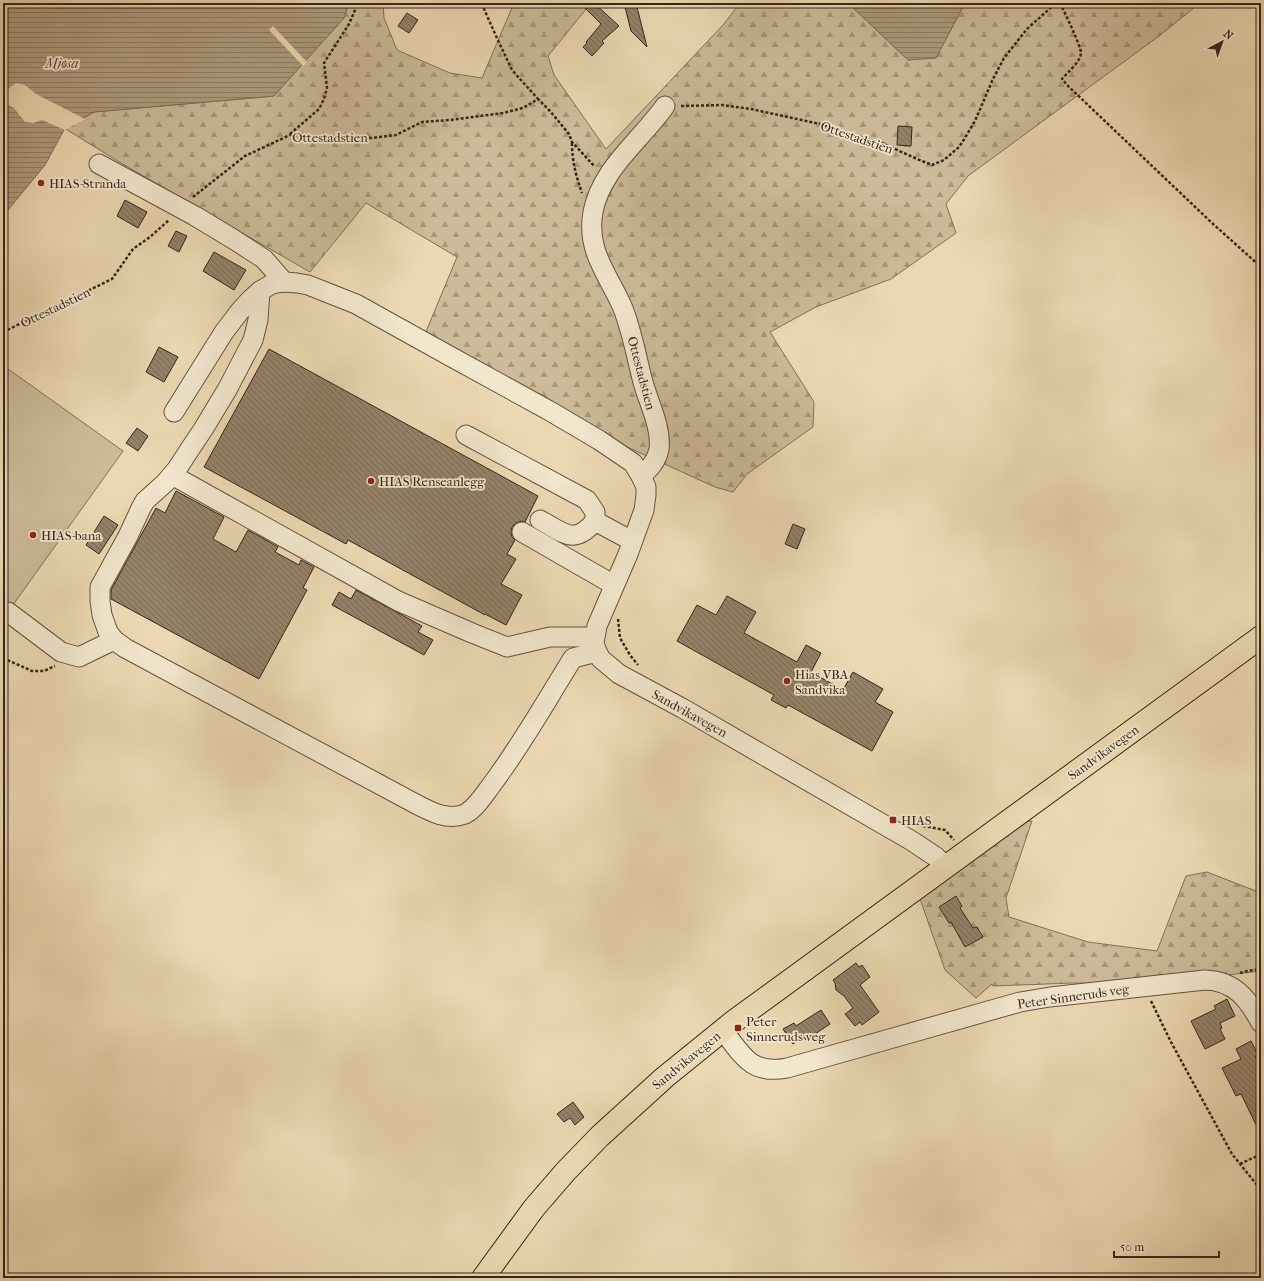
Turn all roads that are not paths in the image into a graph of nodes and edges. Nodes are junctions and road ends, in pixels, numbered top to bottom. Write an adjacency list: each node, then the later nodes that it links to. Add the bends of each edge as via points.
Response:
1 (665, 106): 8 (street, Ottestadstien, via 607,177 593,211 591,229 601,266 626,317 658,433 656,458 652,466)
2 (99, 164): 3 (street, via 233,239 264,259)
3 (284, 282): 4 (street, via 272,284); 8 (street, via 315,288 366,310 599,440 633,464)
4 (260, 291): 5 (street, via 224,332); 7 (street, via 258,320 247,353 204,428)
5 (174, 412)
6 (466, 435): 10 (street, via 587,500 595,512)
7 (172, 475): 16 (street, via 145,501 100,587 102,616); 17 (street, via 398,601 507,647 550,637)
8 (641, 476): 12 (street, via 646,487 646,502)
9 (540, 520): 10 (street, via 570,536 580,535)
10 (595, 521): 12 (street)
11 (522, 532): 13 (street)
12 (632, 541): 13 (street)
13 (614, 585): 17 (street, via 597,626)
14 (8, 612): 16 (street, via 61,652 79,657)
15 (1261, 637): 18 (main road, Sandvikavegen)
16 (114, 640): 17 (street, via 131,652 409,801 433,813 450,817 466,814 480,801 518,747 573,658)
17 (596, 644): 18 (street, Sandvikavegen, via 601,659 619,674 912,841)
18 (946, 867): 20 (main road, Sandvikavegen)
19 (1261, 1023): 20 (street, Peter Sinneruds veg, via 1237,990 1220,982 1192,981 1020,1002 775,1070 752,1064)
20 (723, 1030): 21 (main road, Sandvikavegen, via 660,1081 580,1156 534,1208)
21 (483, 1278)

